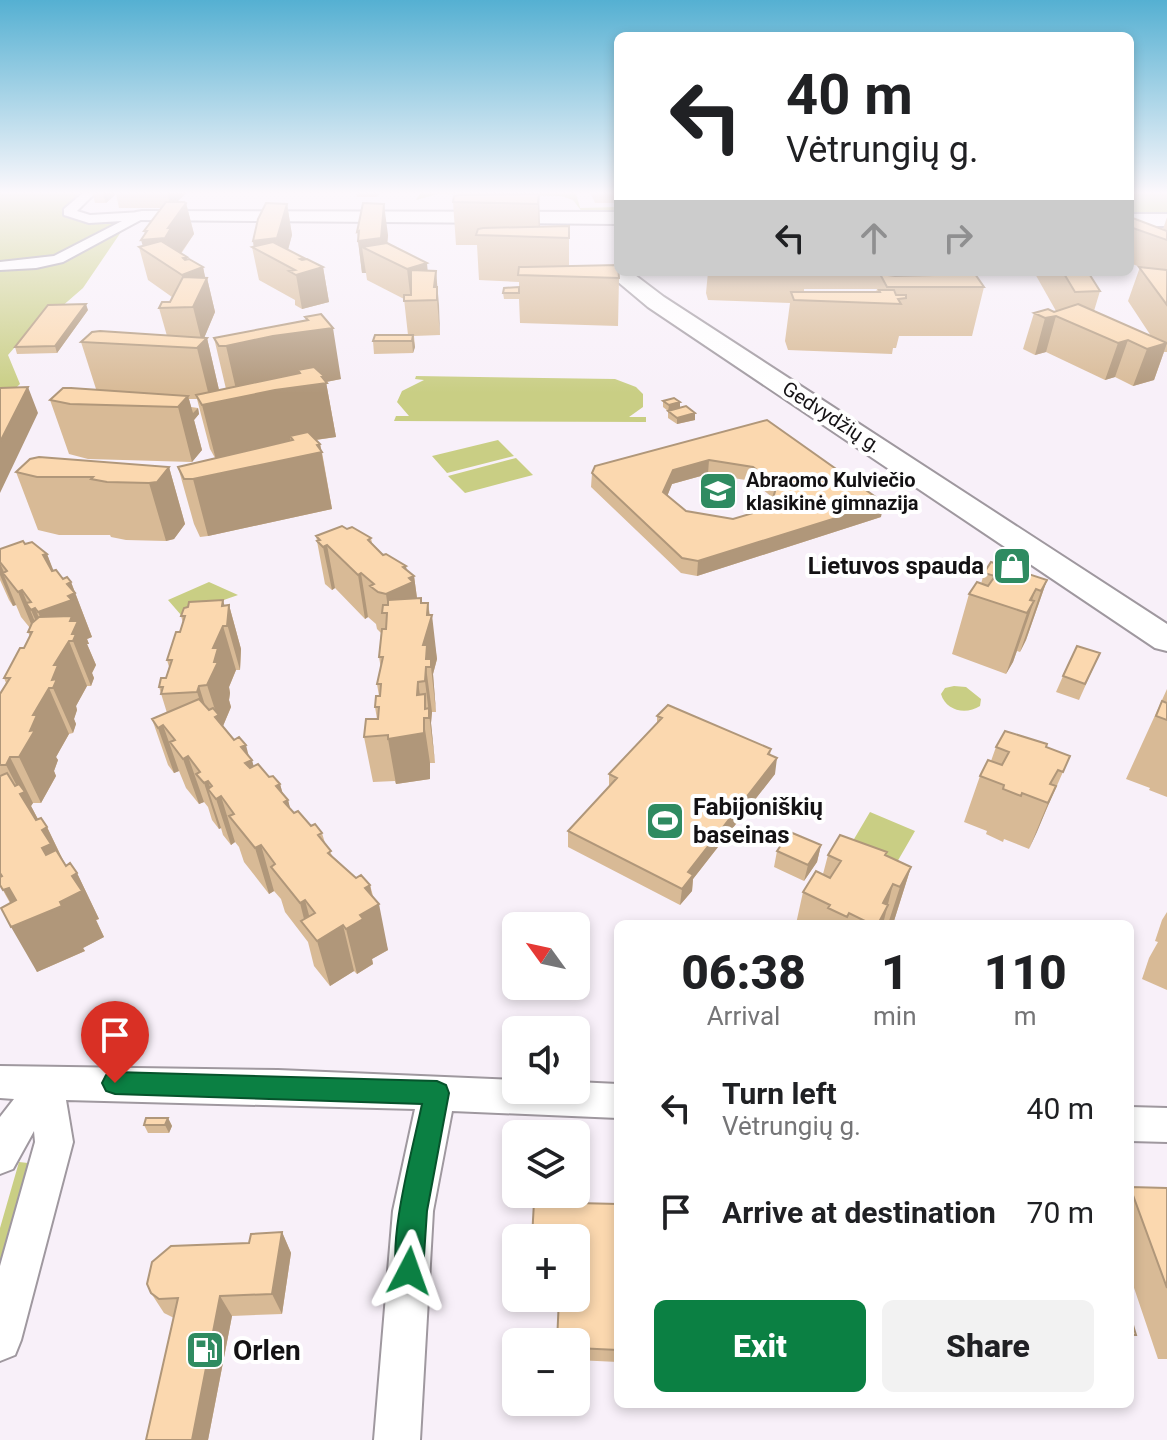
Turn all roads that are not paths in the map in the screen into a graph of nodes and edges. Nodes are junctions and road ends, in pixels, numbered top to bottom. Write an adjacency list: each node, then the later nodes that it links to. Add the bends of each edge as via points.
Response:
1 (57, 259): 2 (street)
2 (0, 266)
3 (626, 276): 4 (main road, Gedvydžių g., via 656,302)
4 (1167, 640)
5 (0, 1082): 6 (street)
6 (45, 1084): 7 (street); 11 (street); 12 (street, via 54,1142)
7 (437, 1093): 8 (street); 13 (street, via 413,1211)
8 (614, 1101)
9 (1134, 1124): 10 (street)
10 (1167, 1125)
11 (0, 1156)
12 (0, 1340)
13 (397, 1440)

